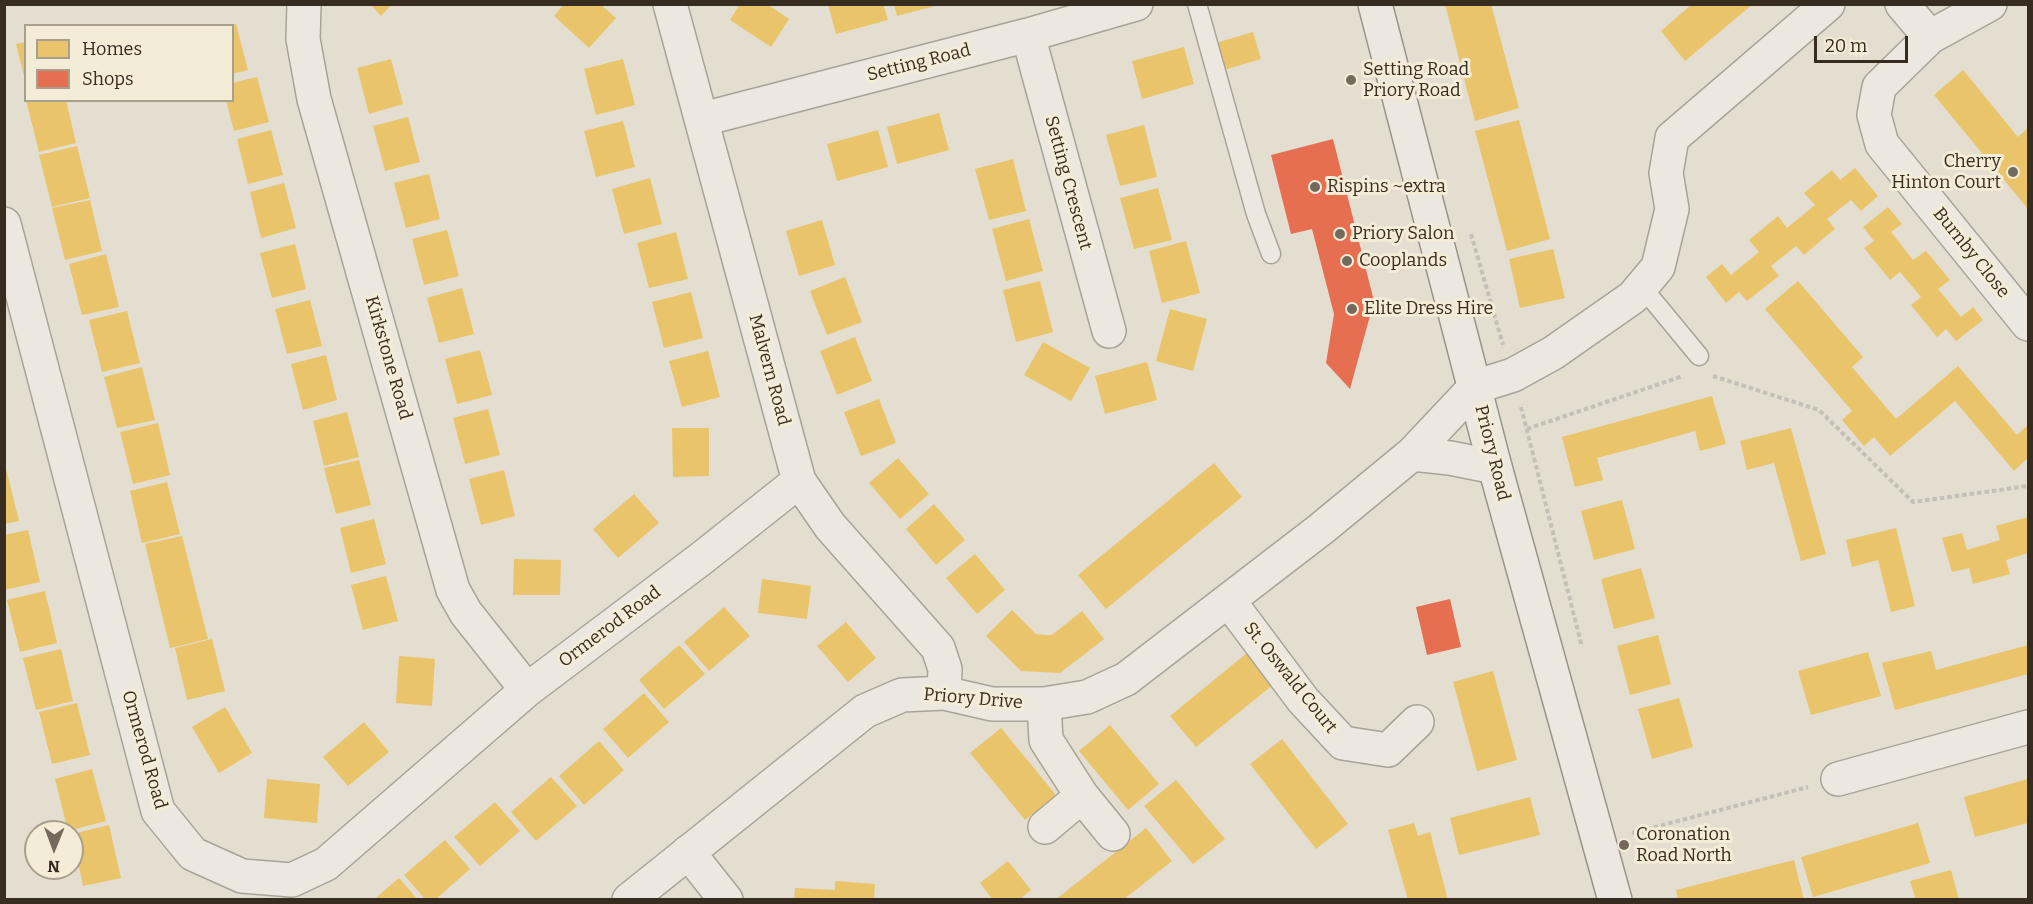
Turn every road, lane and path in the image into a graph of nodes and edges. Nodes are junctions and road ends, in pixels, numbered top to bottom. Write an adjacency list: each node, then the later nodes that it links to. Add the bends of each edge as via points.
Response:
1 (303, 4): 30 (street, Kirkstone Road, via 303,39 315,99 453,590 466,613)
2 (670, 4): 11 (street, Malvern Road)
3 (1136, 4): 9 (street, Setting Road)
4 (1197, 4): 14 (lane, via 1256,214)
5 (1375, 4): 22 (street, Priory Road)
6 (1828, 4): 15 (street, via 1672,138 1666,173 1671,209 1658,267)
7 (1902, 4): 10 (street)
8 (1990, 4): 10 (street, Burnby Close)
9 (1028, 35): 11 (street, Setting Road); 17 (street, Setting Crescent)
10 (1930, 37): 16 (street, Burnby Close, via 1879,87 1874,115 1882,144)
11 (703, 119): 26 (street, Malvern Road)
12 (4, 224): 41 (street, Ormerod Road, via 158,810 193,854)
13 (1470, 231): 19 (path)
14 (1271, 254)
15 (1642, 287): 18 (lane); 19 (street, via 1553,353)
16 (2028, 324)
17 (1109, 331)
18 (1699, 356)
19 (1513, 375): 22 (street); 23 (path)
20 (1685, 375): 23 (path)
21 (1707, 375): 27 (path, via 1819,410 1913,502)
22 (1475, 387): 24 (street, Priory Drive); 25 (street, Priory Road)
23 (1527, 429): 29 (path)
24 (1412, 454): 25 (street); 28 (street, Priory Drive)
25 (1495, 467): 44 (street, Priory Road)
26 (800, 481): 30 (street, Ormerod Road); 31 (street, Malvern Road, via 830,526 938,648 945,669)
27 (2028, 486)
28 (1229, 601): 32 (street, Priory Drive, via 1126,679 1087,697); 33 (street, St. Oswald Court, via 1303,700 1343,743 1388,750)
29 (1582, 650)
30 (527, 690): 41 (street, Ormerod Road, via 326,864 292,880)
31 (944, 693): 32 (street, Priory Drive, via 992,704); 40 (street, Priory Drive, via 902,695 865,711)
32 (1044, 704): 36 (street, via 1046,740)
33 (1417, 722)
34 (2028, 727): 35 (street)
35 (1838, 779): 39 (path, via 1632,833)
36 (1082, 796): 37 (street); 38 (street)
37 (1045, 826)
38 (1113, 834)
39 (1635, 844)
40 (688, 852): 42 (street, Priory Drive); 43 (street)
41 (238, 888)
42 (629, 900)
43 (726, 900)
44 (1615, 900)

